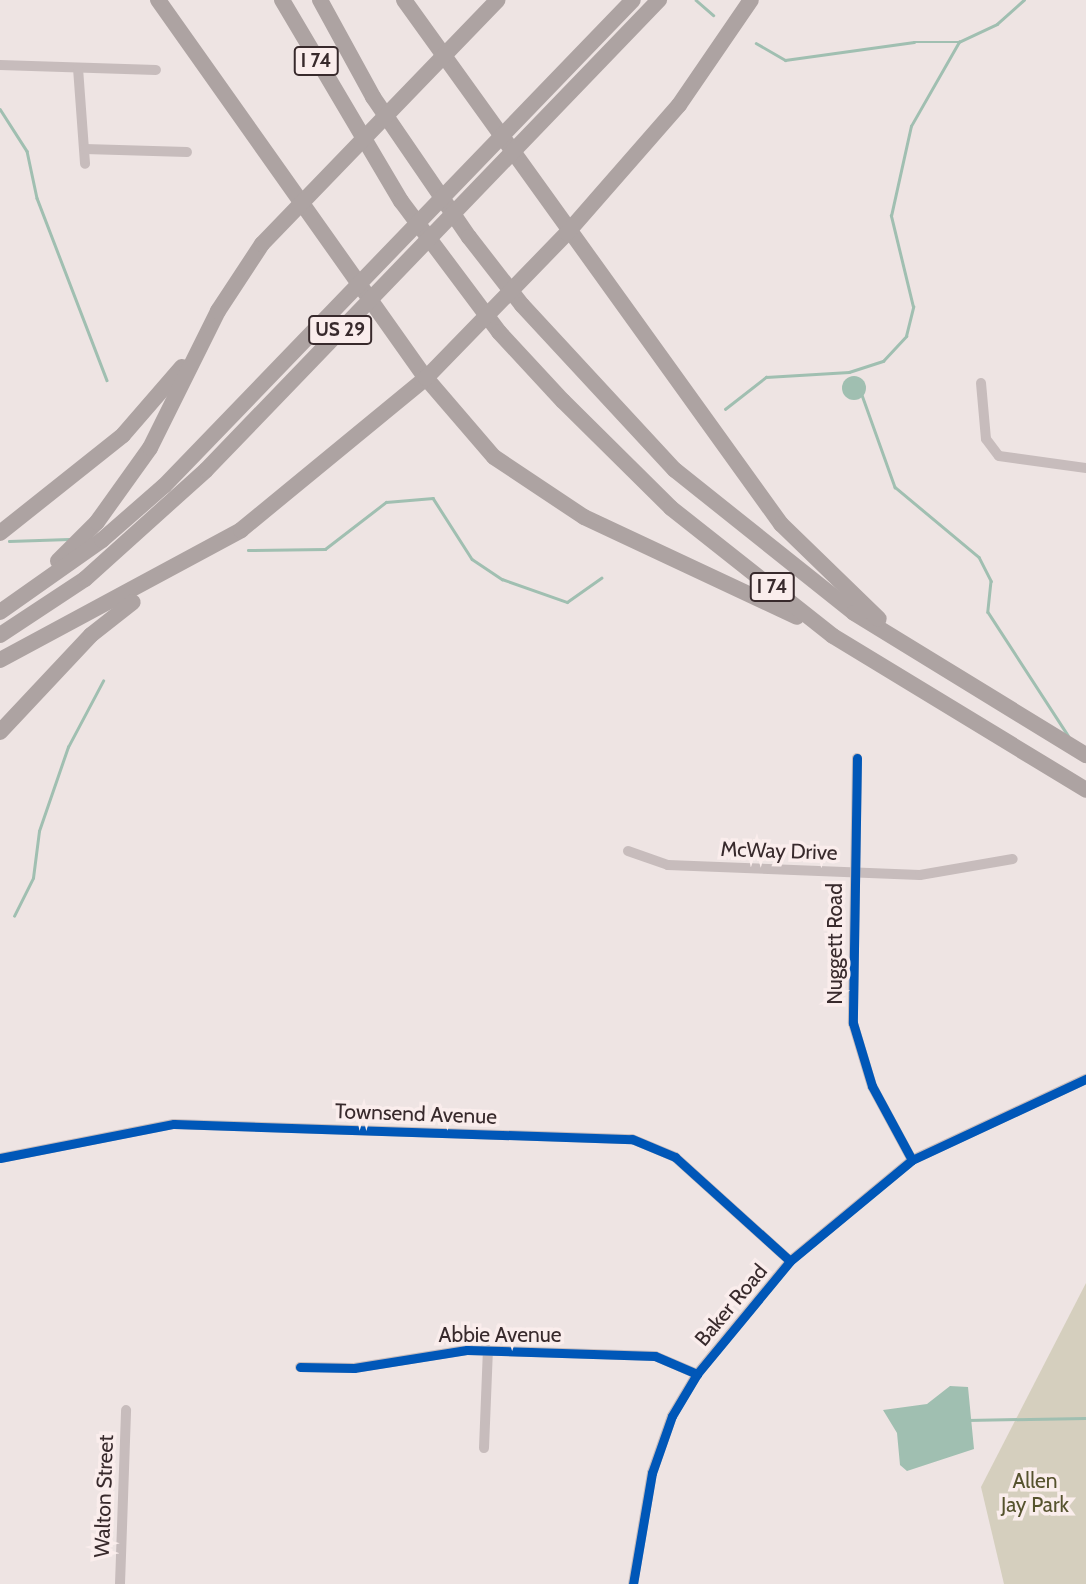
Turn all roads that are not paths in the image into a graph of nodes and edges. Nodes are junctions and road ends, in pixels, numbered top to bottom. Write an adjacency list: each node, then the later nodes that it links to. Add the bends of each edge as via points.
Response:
1 (158, 0): 16 (highway)
2 (282, 0): 26 (highway, I 74, via 375,162 499,332 671,508)
3 (320, 0): 28 (highway, I 74, via 373,97 522,305 675,470 769,551)
4 (404, 0): 9 (highway)
5 (498, 0): 9 (highway)
6 (633, 0): 24 (highway, US 29, via 164,486 103,540)
7 (659, 0): 25 (highway, US 29, via 206,470 85,579)
8 (751, 0): 17 (highway, via 679,105)
9 (445, 58): 16 (highway); 17 (highway)
10 (0, 65): 11 (street)
11 (78, 68): 12 (street); 13 (street)
12 (156, 70)
13 (85, 149): 14 (street); 15 (street)
14 (187, 152)
15 (85, 164)
16 (302, 202): 18 (highway, via 255,253); 19 (highway)
17 (567, 233): 19 (highway); 28 (highway, via 781,524 815,563)
18 (213, 321): 22 (highway, via 123,435); 24 (highway, via 126,486 67,554)
19 (426, 378): 23 (highway, via 293,490); 26 (highway, via 459,423 531,486)
20 (981, 383): 21 (street, via 986,439 999,456)
21 (1086, 468)
22 (0, 533)
23 (183, 565): 27 (highway); 29 (highway, via 91,635)
24 (0, 612)
25 (0, 635)
26 (833, 636): 32 (highway, I 74)
27 (0, 660)
28 (939, 671): 30 (highway, I 74)
29 (0, 732)
30 (1086, 755)
31 (857, 758): 35 (street, Nuggett Road)
32 (1086, 790)
33 (628, 851): 35 (street, McWay Drive, via 668,865)
34 (1013, 859): 35 (street, McWay Drive, via 932,874)
35 (852, 873): 38 (street, Nuggett Road, via 853,1023 872,1086)
36 (1086, 1079): 38 (street, Baker Road)
37 (0, 1158): 39 (street, Townsend Avenue, via 174,1124 632,1139 675,1157)
38 (912, 1160): 39 (street, Baker Road)
39 (790, 1261): 42 (street, Baker Road)
40 (488, 1350): 41 (street, Abbie Avenue, via 441,1350 354,1368); 42 (street, Abbie Avenue, via 656,1356); 44 (street)
41 (300, 1367)
42 (697, 1374): 46 (street, Baker Road, via 658,1451)
43 (126, 1410): 45 (street, Walton Street)
44 (484, 1448)
45 (120, 1584)
46 (633, 1584)

